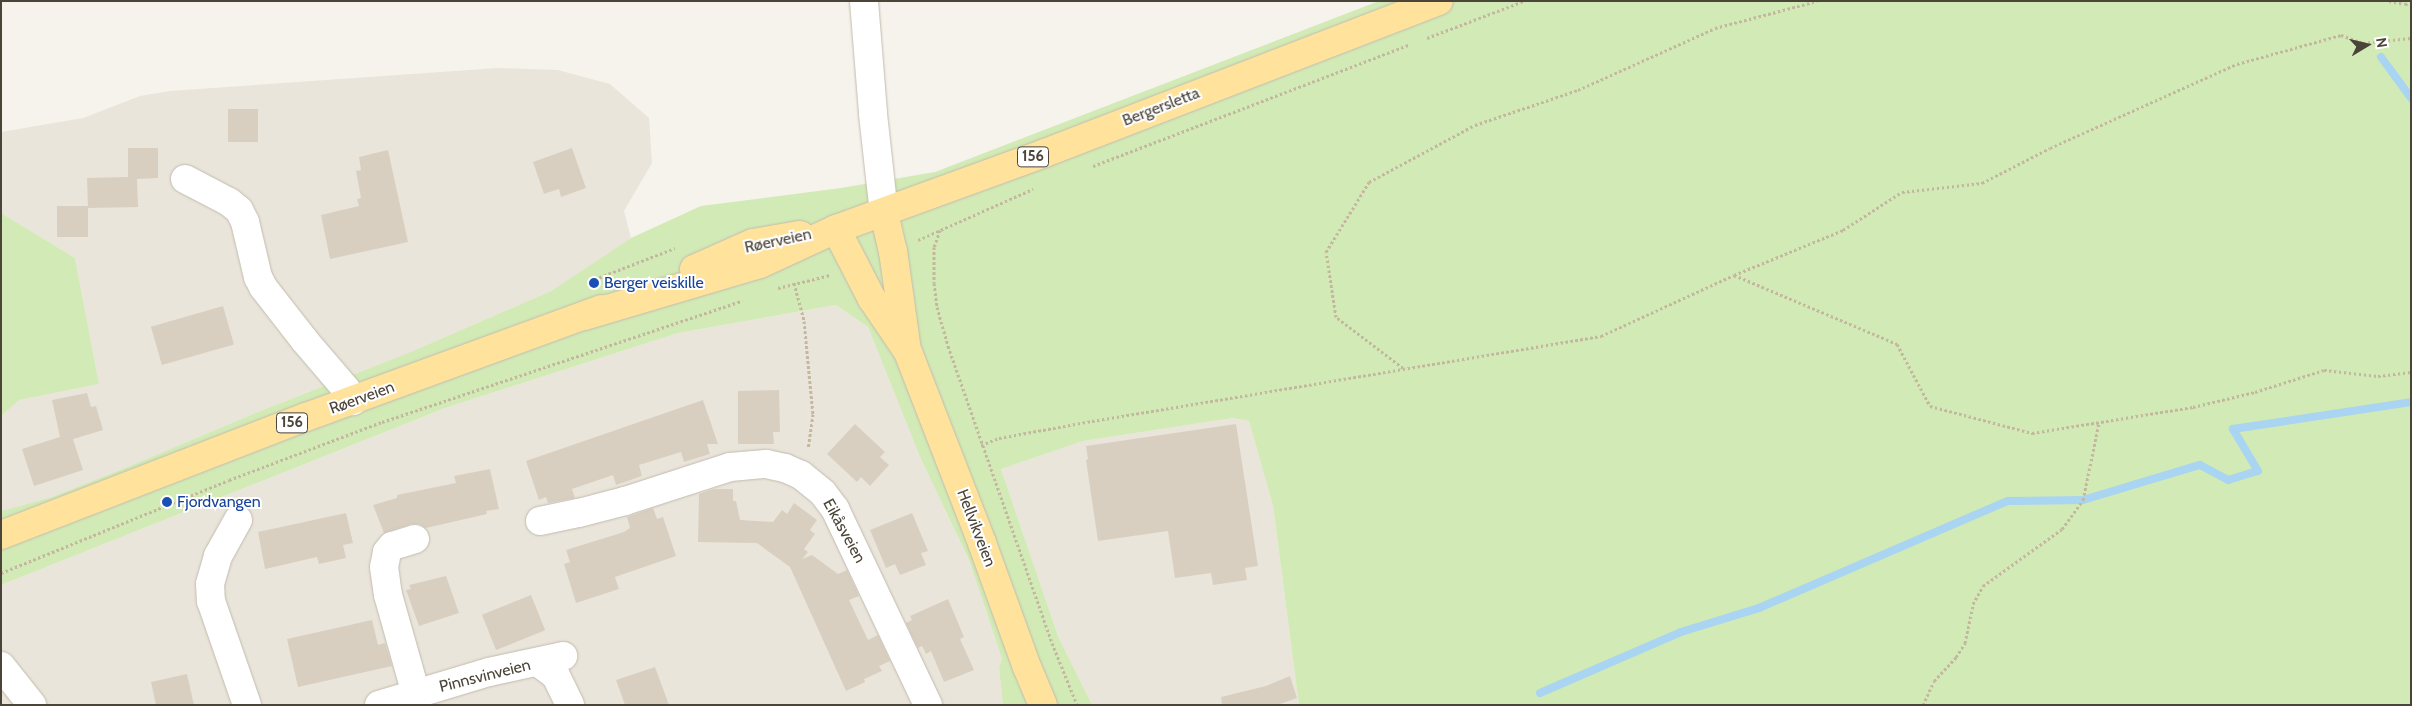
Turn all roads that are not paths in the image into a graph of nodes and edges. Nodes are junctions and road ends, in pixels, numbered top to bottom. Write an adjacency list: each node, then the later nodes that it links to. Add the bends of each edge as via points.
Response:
1 (864, 1): 4 (street, via 872,114)
2 (1439, 1): 4 (main road, Bergersletta / 156)
3 (185, 179): 7 (street, via 238,210 249,236 261,282)
4 (884, 213): 5 (main road, Røerveien / 156); 6 (main road, Hellvikveien)
5 (836, 229): 6 (main road, Hellvikveien, via 872,300); 7 (main road, Røerveien / 156, via 753,243 584,316)
6 (908, 352): 18 (main road, Hellvikveien)
7 (353, 401): 10 (main road, Røerveien / 156)
8 (238, 520): 15 (street, via 218,556 210,584 211,601)
9 (540, 521): 17 (street, Eikåsveien, via 616,503 730,467 766,464 801,475 823,493 835,509)
10 (1, 535)
11 (415, 539): 13 (street, via 392,546 387,552 384,567)
12 (1, 666): 14 (street)
13 (401, 700): 16 (street, Pinnsvinveien, via 489,672 551,659)
14 (32, 705)
15 (247, 705)
16 (570, 705)
17 (928, 705)
18 (1043, 705)

